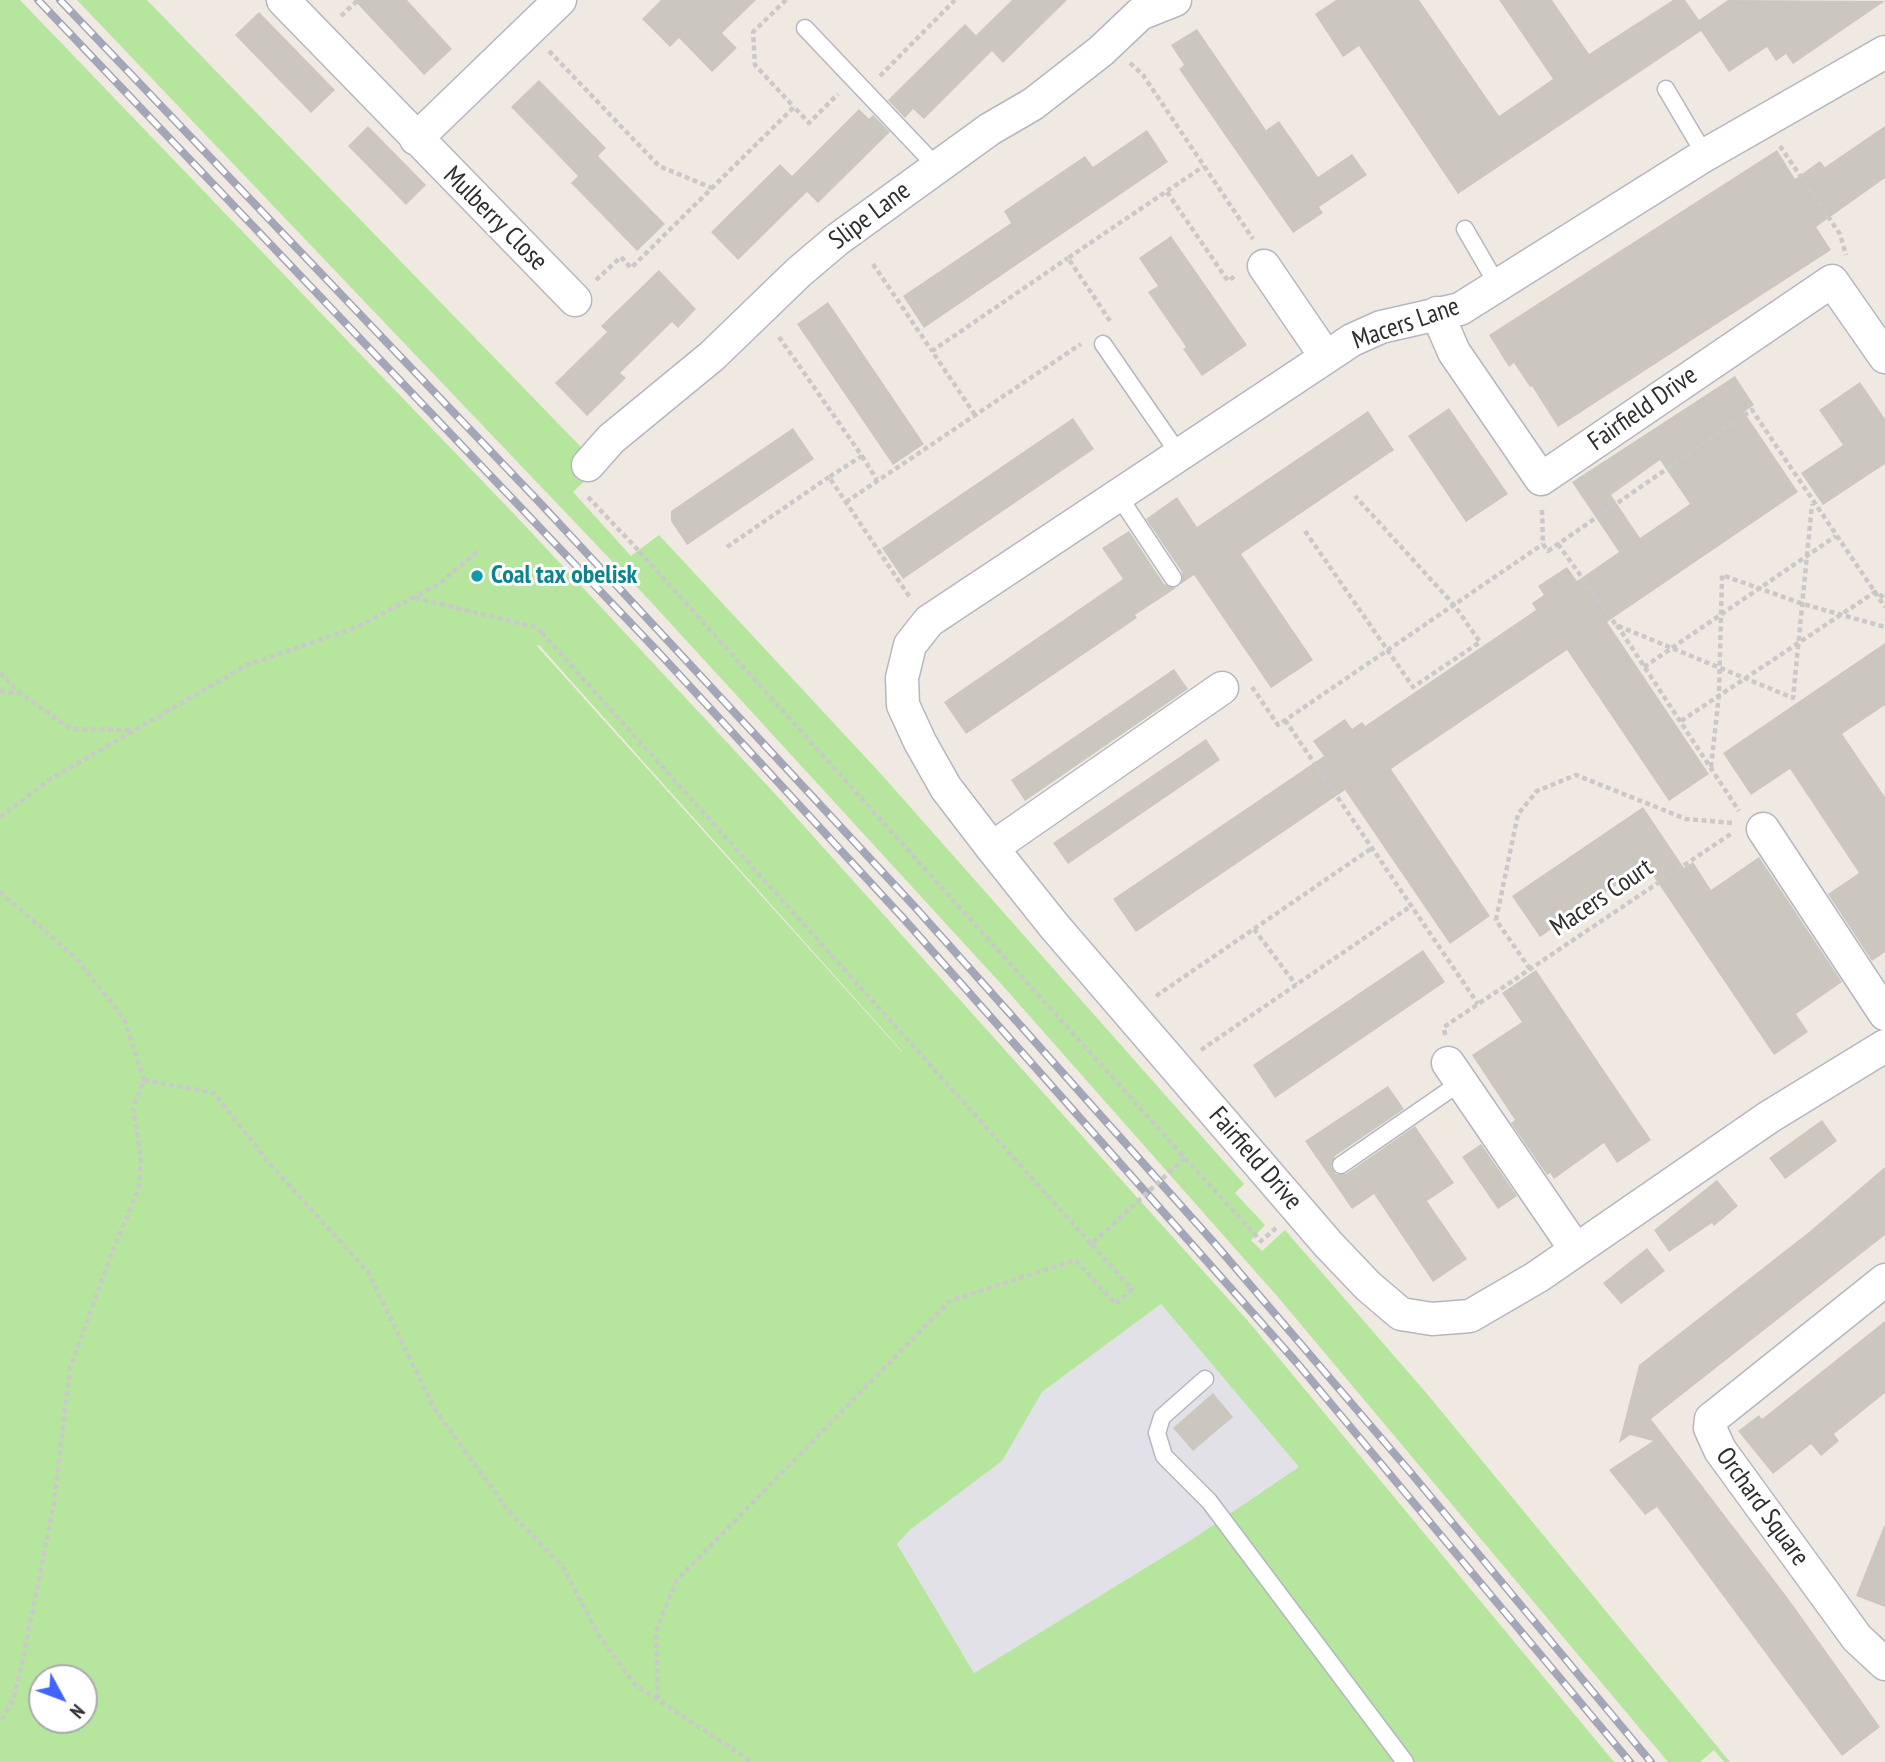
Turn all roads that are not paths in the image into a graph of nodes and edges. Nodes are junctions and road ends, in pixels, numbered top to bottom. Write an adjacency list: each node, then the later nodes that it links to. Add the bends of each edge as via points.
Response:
1 (283, 0): 8 (street, Mulberry Close)
2 (560, 0): 8 (street)
3 (1175, 0): 4 (street, Slipe Lane)
4 (1136, 7): 10 (street, Slipe Lane, via 1109,43 1033,104)
5 (805, 29): 10 (lane)
6 (1885, 52): 9 (street, Macers Lane)
7 (1666, 89): 9 (lane)
8 (416, 139): 14 (street, Mulberry Close)
9 (1705, 155): 13 (street, Macers Lane)
10 (937, 167): 20 (street, Slipe Lane, via 799,272 712,356 611,439)
11 (1465, 229): 13 (lane)
12 (1263, 262): 17 (street)
13 (1498, 286): 15 (street, Macers Lane, via 1460,309)
14 (575, 300)
15 (1437, 313): 17 (street, Macers Lane, via 1381,327); 18 (street, Fairfield Drive, via 1454,352 1541,479 1832,281)
16 (1097, 338): 19 (lane)
17 (1326, 357): 19 (street, Macers Lane)
18 (1885, 358)
19 (1179, 454): 21 (street, Macers Lane)
20 (586, 479)
21 (1118, 495): 22 (lane); 23 (street, Macers Lane, via 929,621)
22 (1173, 578)
23 (910, 646): 26 (street, Fairfield Drive, via 902,678 907,718 946,788)
24 (1222, 688): 26 (street)
25 (1755, 826): 27 (street)
26 (992, 848): 31 (street, Fairfield Drive, via 1328,1244 1401,1314 1432,1319 1470,1316)
27 (1885, 1014)
28 (1885, 1046): 31 (street, Fairfield Drive, via 1769,1117)
29 (1455, 1072): 30 (lane); 31 (street)
30 (1340, 1165)
31 (1576, 1250)
32 (1885, 1280): 34 (street, Orchard Square, via 1711,1419 1710,1428 1720,1450 1857,1638)
33 (1205, 1380): 35 (lane, via 1162,1417 1157,1433 1164,1456 1209,1500)
34 (1885, 1664)
35 (1405, 1762)

